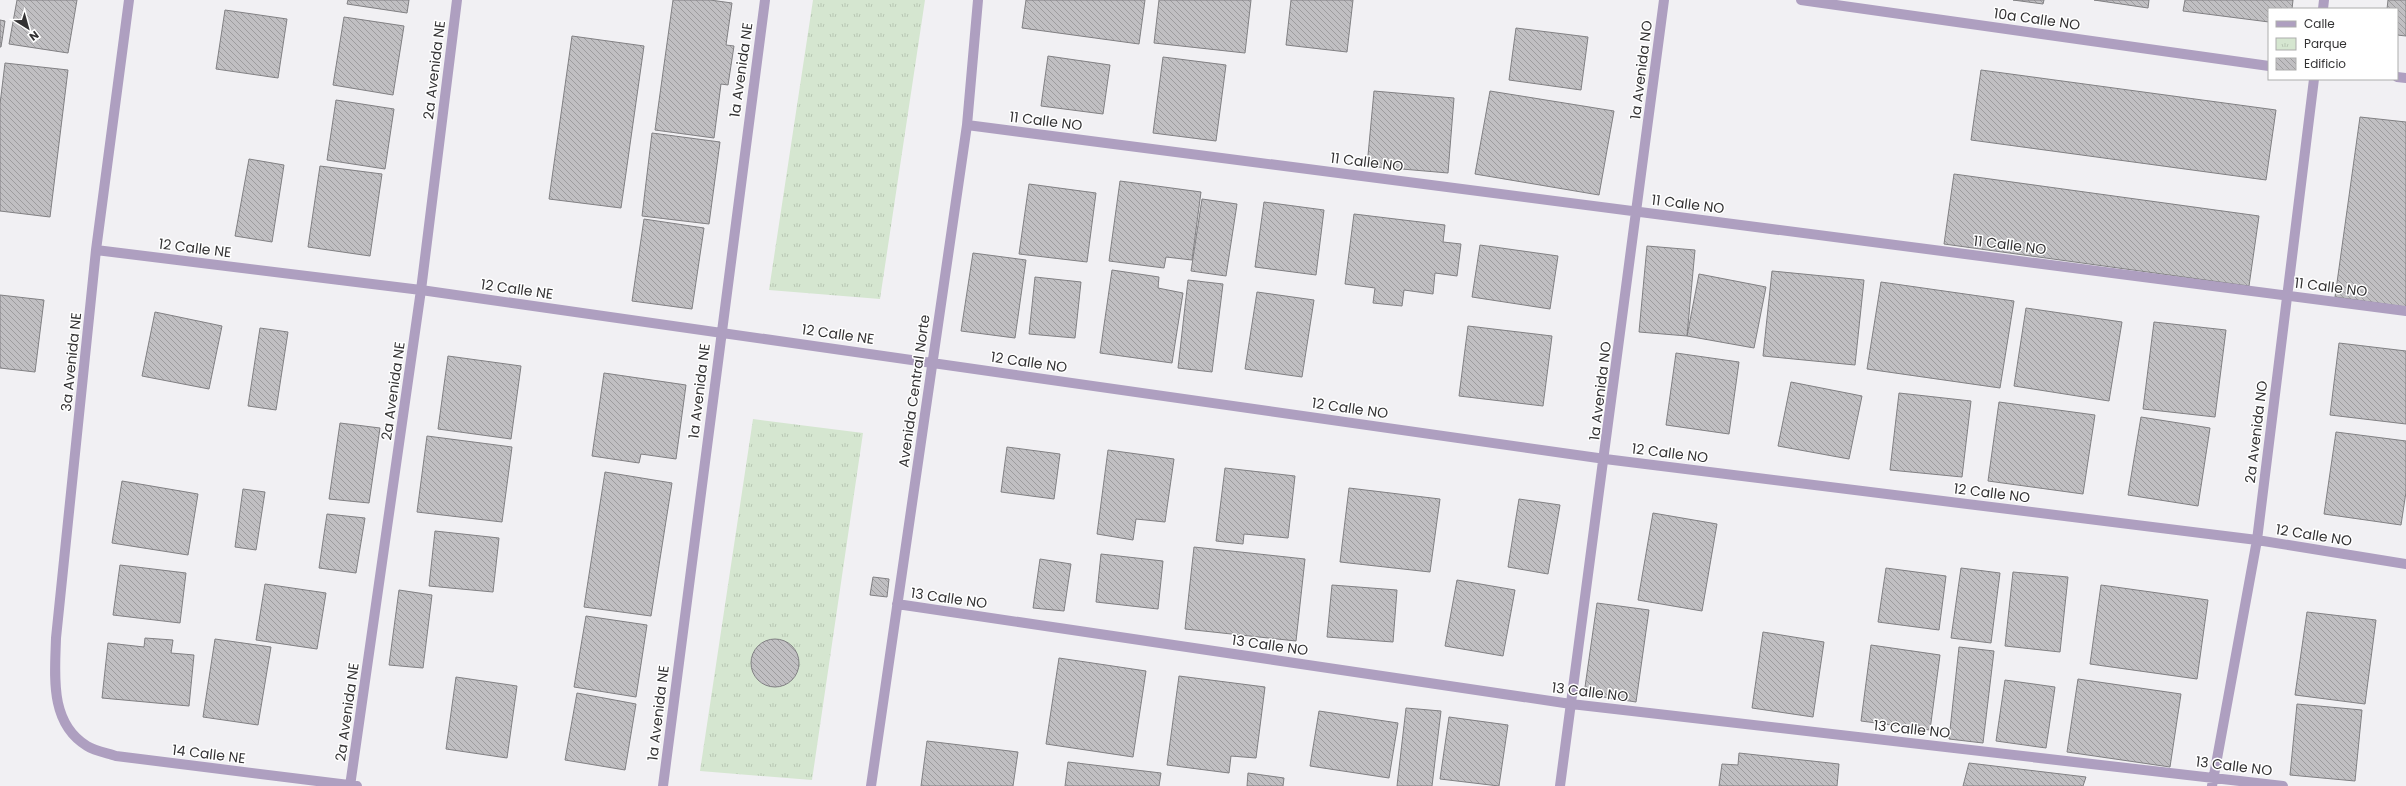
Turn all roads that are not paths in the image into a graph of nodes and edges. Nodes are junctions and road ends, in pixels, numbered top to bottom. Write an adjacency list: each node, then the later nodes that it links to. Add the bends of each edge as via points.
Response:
1 (129, 0): 11 (street, 3a Avenida NE)
2 (457, 0): 12 (street, 2a Avenida NE)
3 (765, 0): 15 (street, 1a Avenida NE)
4 (978, 0): 9 (street, Avenida Central Norte)
5 (1664, 0): 10 (street, 1a Avenida NO)
6 (1801, 0): 7 (street, 10a Calle NO)
7 (2268, 66)
8 (2314, 80): 13 (street, 2a Avenida NO)
9 (967, 125): 10 (street, 11 Calle NO); 16 (street, Avenida Central Norte)
10 (1637, 211): 13 (street, 11 Calle NO); 17 (street, 1a Avenida NO)
11 (96, 250): 12 (street, 12 Calle NE); 22 (street, 3a Avenida NE, via 56,638 54,691)
12 (421, 290): 15 (street, 12 Calle NE); 24 (street, 2a Avenida NE)
13 (2288, 296): 14 (street, 11 Calle NO); 18 (street, 2a Avenida NO)
14 (2406, 311)
15 (720, 332): 16 (street, 12 Calle NE); 25 (street, 1a Avenida NE)
16 (932, 362): 17 (street, 12 Calle NO); 20 (street, Avenida Central Norte)
17 (1605, 459): 18 (street, 12 Calle NO); 21 (street, 1a Avenida NO)
18 (2257, 540): 19 (street, 12 Calle NO); 23 (street, 2a Avenida NO)
19 (2406, 564)
20 (897, 604): 21 (street, 13 Calle NO); 26 (street, Avenida Central Norte)
21 (1571, 704): 23 (street, 13 Calle NO); 27 (street, 1a Avenida NO)
22 (66, 727): 24 (street, 14 Calle NE, via 87,746 116,756)
23 (2213, 781): 28 (street, 13 Calle NO)
24 (352, 786)
25 (663, 786)
26 (871, 786)
27 (1560, 786)
28 (2282, 786)

